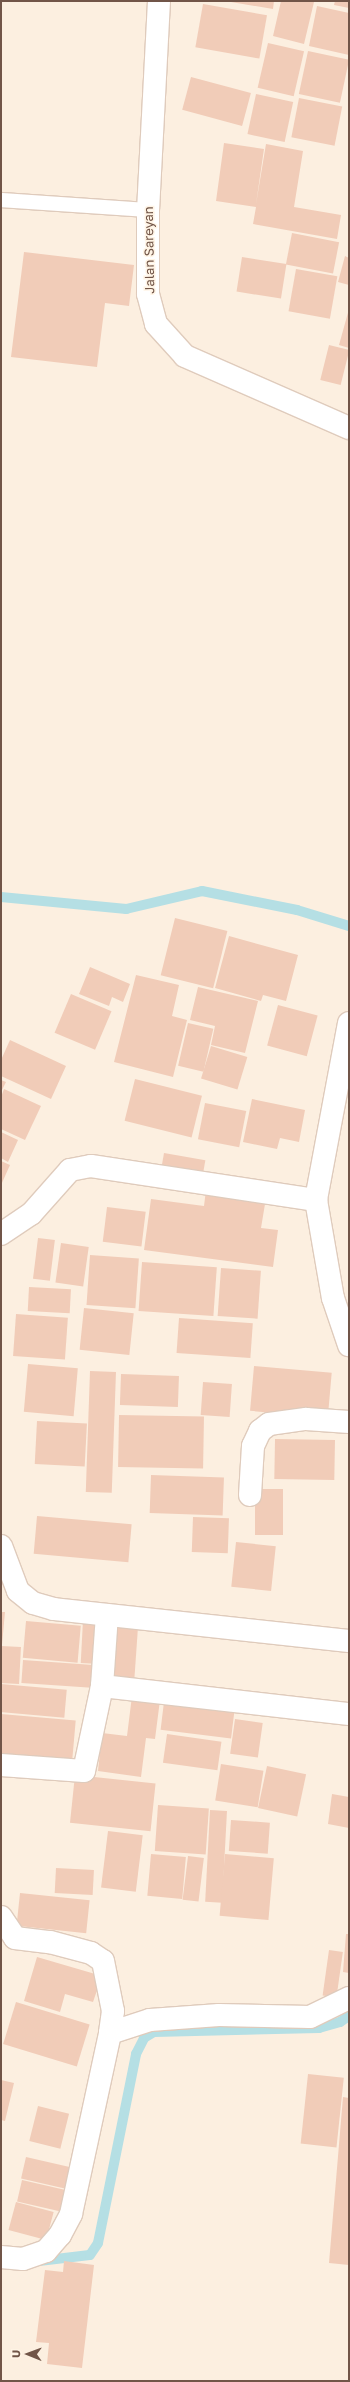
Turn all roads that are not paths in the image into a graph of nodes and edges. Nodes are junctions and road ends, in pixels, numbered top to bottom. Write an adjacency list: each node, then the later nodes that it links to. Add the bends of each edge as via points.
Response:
1 (159, 1): 3 (street, Jalan Sareyan)
2 (1, 200): 3 (lane)
3 (148, 210): 4 (street, Jalan Sareyan, via 148,294 156,324 185,356)
4 (349, 428)
5 (349, 1022): 6 (street)
6 (316, 1200): 7 (street, via 91,1166 70,1170 31,1214); 8 (street)
7 (1, 1234)
8 (341, 1299): 9 (street)
9 (349, 1345)
10 (349, 1422): 11 (street, via 306,1419 269,1424 260,1432 253,1446)
11 (250, 1495)
12 (3, 1559): 13 (street, via 18,1591 33,1603 54,1609)
13 (107, 1615): 14 (street); 15 (street)
14 (349, 1641)
15 (102, 1686): 16 (street); 17 (street, via 84,1771)
16 (349, 1714)
17 (1, 1765)
18 (1, 1917): 20 (street, via 15,1938 50,1942 90,1953 103,1961 113,2012)
19 (349, 1998): 20 (street, via 310,2016 219,2015 150,2020)
20 (110, 2033): 21 (street, via 71,2214 60,2236 46,2252 23,2259)
21 (1, 2256)

